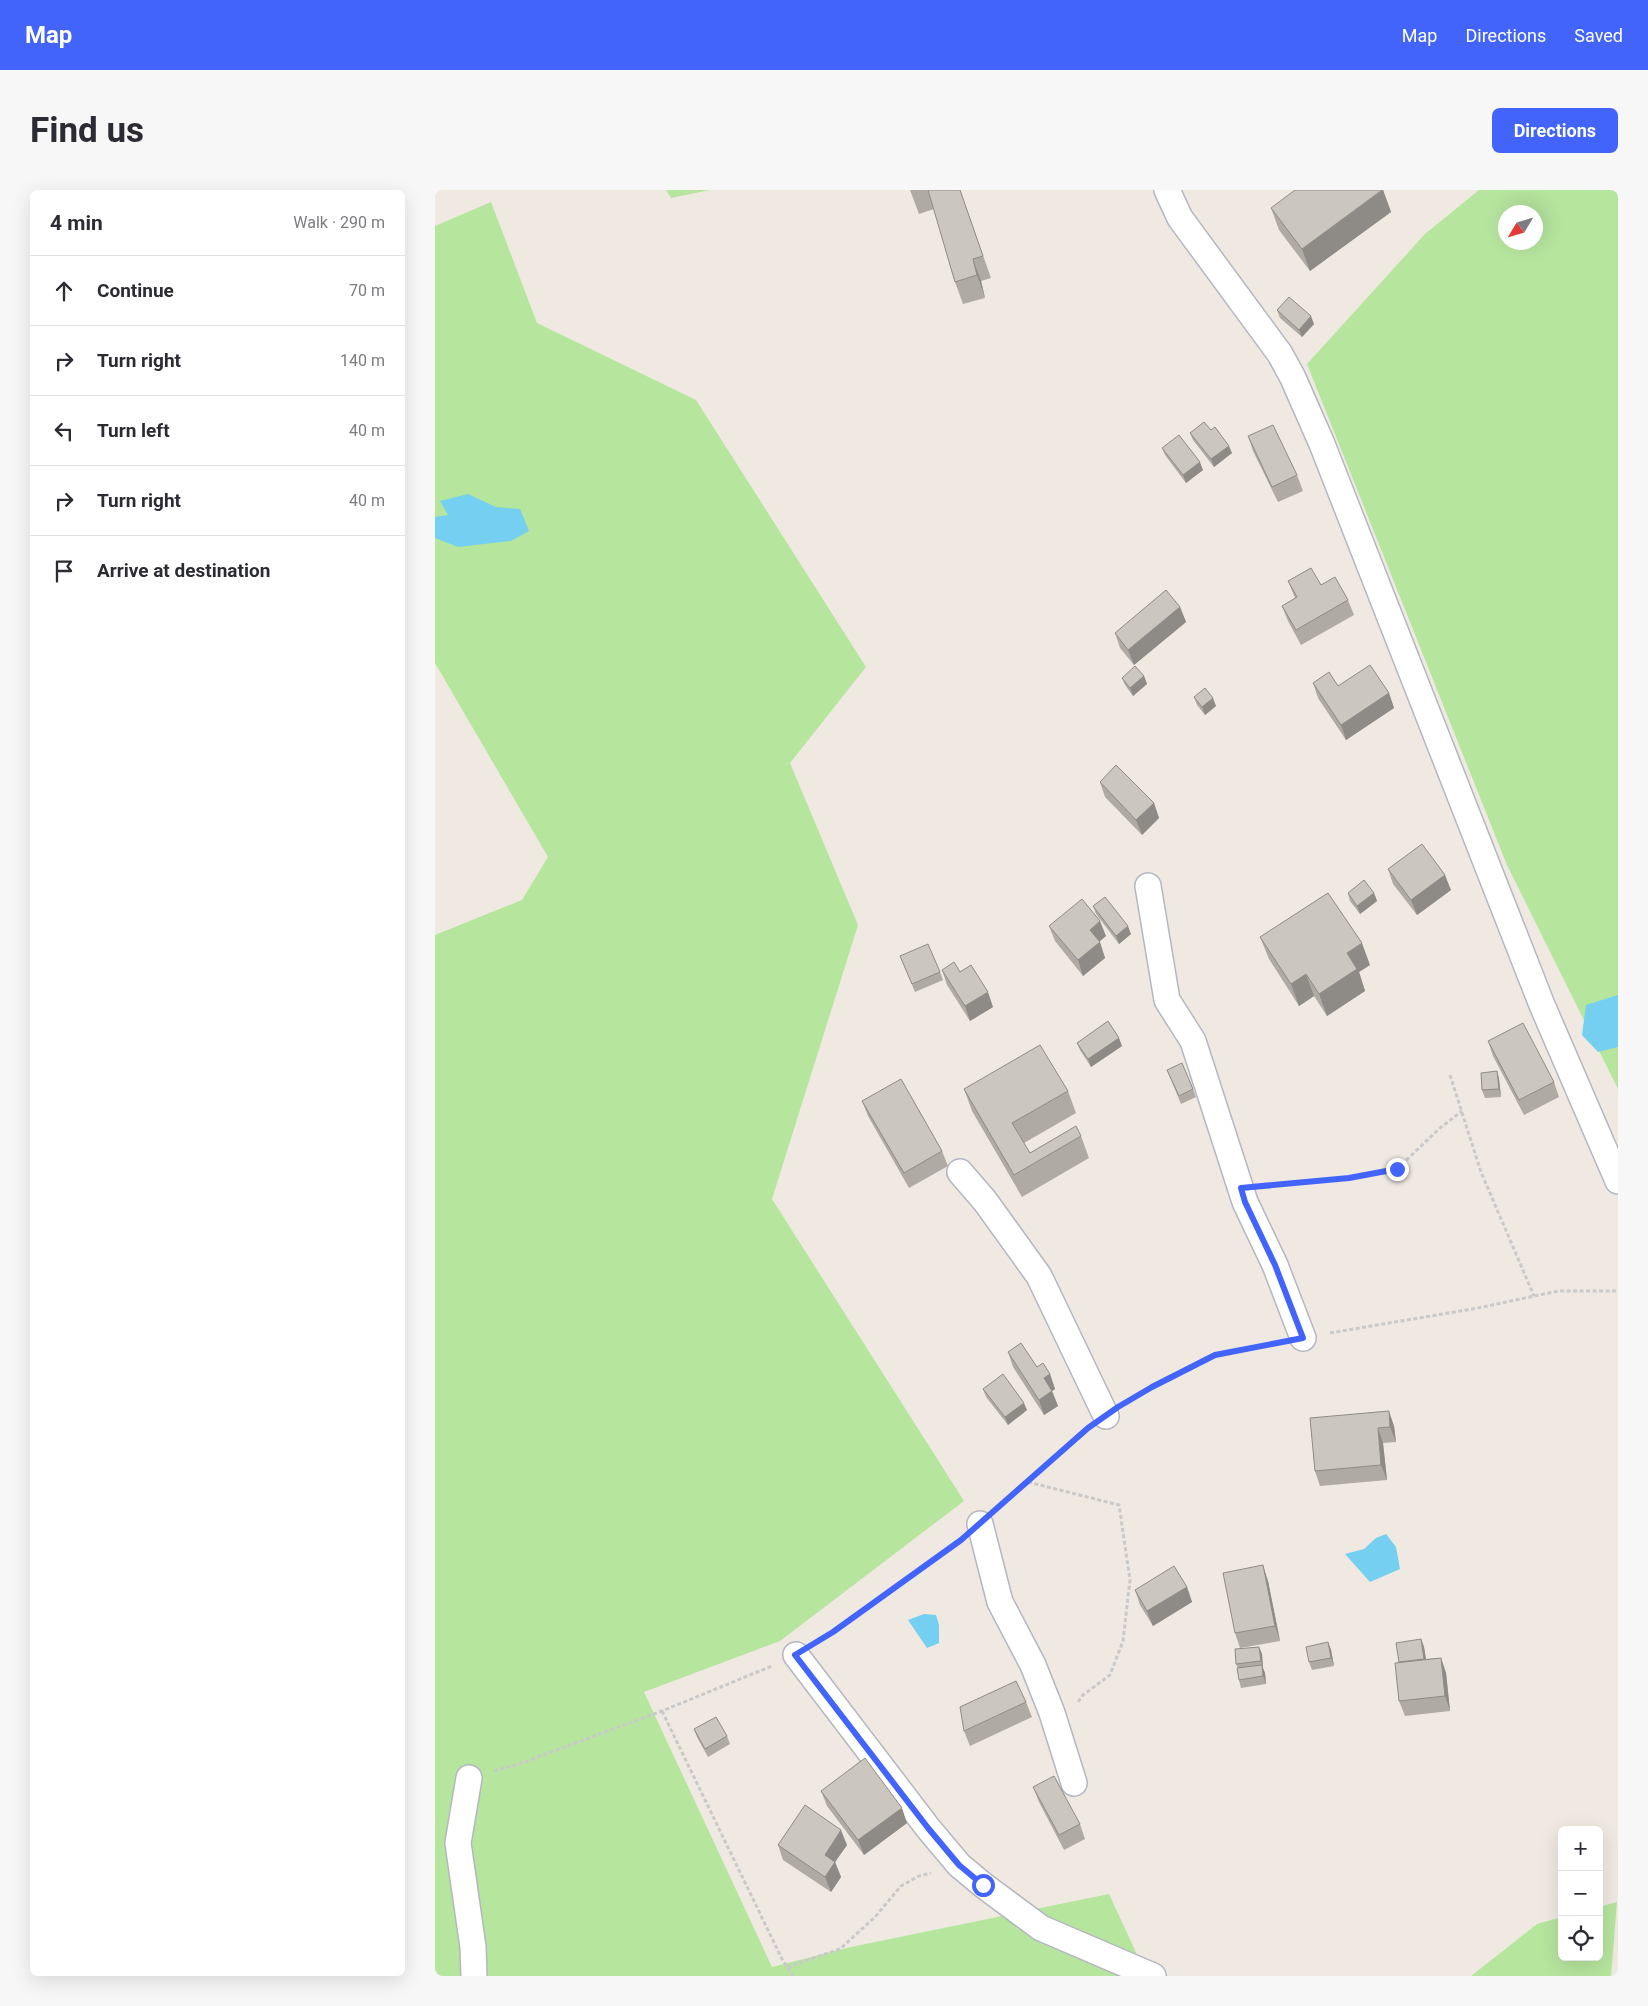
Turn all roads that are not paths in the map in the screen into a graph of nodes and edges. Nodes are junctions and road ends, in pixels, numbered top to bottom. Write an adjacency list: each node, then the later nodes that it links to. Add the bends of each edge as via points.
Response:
1 (1167, 190): 4 (street, via 1180,218 1266,334 1293,378 1322,444 1542,1005)
2 (1148, 886): 5 (street, via 1167,1000 1196,1048 1245,1202 1275,1265)
3 (960, 1172): 6 (street, via 985,1200 1039,1276)
4 (1618, 1181)
5 (1303, 1338)
6 (1106, 1416)
7 (980, 1524): 10 (street, via 999,1602 1033,1665)
8 (795, 1655): 12 (street, via 959,1865 1041,1928)
9 (469, 1778): 11 (street, via 458,1843)
10 (1074, 1782)
11 (474, 1976)
12 (1153, 1976)

